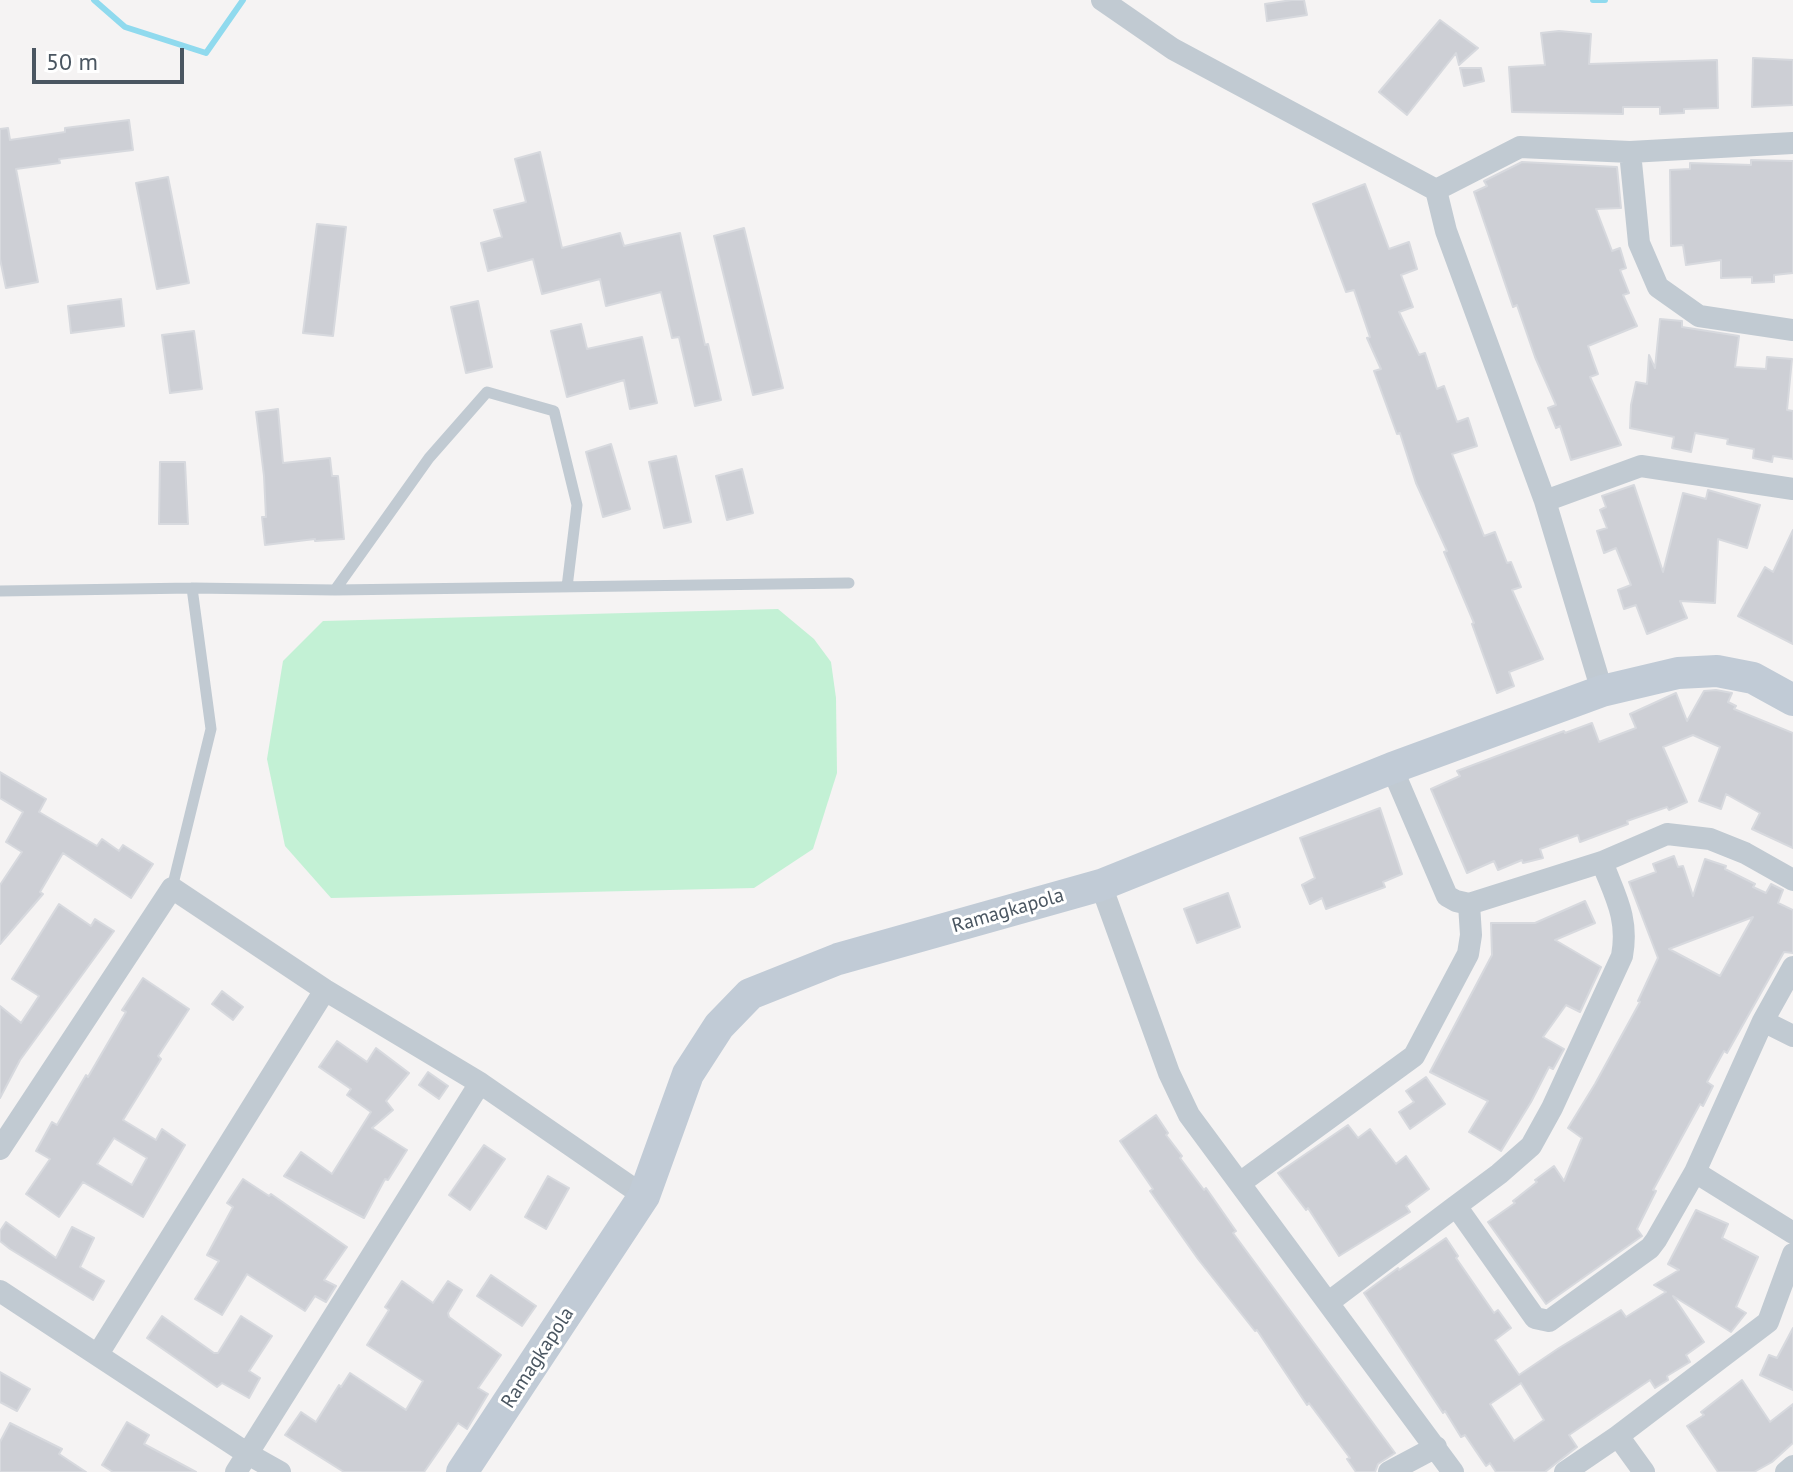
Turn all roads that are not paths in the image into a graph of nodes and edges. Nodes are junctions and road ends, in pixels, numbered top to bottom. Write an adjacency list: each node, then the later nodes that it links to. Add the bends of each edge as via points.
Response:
1 (1102, 0): 4 (street, via 1173,49)
2 (1793, 143): 3 (street)
3 (1630, 152): 4 (street, via 1520,147); 5 (street, via 1639,243 1658,287 1699,316)
4 (1436, 190): 7 (street, via 1446,231)
5 (1793, 330)
6 (1793, 489): 7 (street, via 1641,466)
7 (1545, 501): 13 (street)
8 (849, 583): 9 (lane)
9 (567, 587): 11 (lane); 11 (lane, via 577,505 554,411 487,392 429,458)
10 (192, 588): 11 (lane); 12 (lane); 19 (lane, via 211,729)
11 (335, 590)
12 (0, 591)
13 (1602, 691): 14 (street, Ramagkapola, via 1678,673 1717,671 1753,678); 15 (street, Ramagkapola)
14 (1793, 700)
15 (1392, 768): 18 (street, Ramagkapola); 20 (street, via 1447,896)
16 (1602, 862): 17 (street, via 1667,834 1710,839); 20 (street); 30 (street, via 1625,920 1622,956 1531,1146)
17 (1793, 880)
18 (1101, 885): 28 (street, via 1169,1073 1189,1115); 29 (street, Ramagkapola, via 838,959 750,994 719,1026 688,1074)
19 (172, 888): 22 (street); 26 (street)
20 (1469, 904): 28 (street, via 1468,954 1414,1056)
21 (1793, 967): 23 (street)
22 (325, 990): 25 (street); 35 (street)
23 (1763, 1021): 24 (street); 27 (street)
24 (1793, 1036)
25 (480, 1083): 29 (street); 38 (street)
26 (0, 1149)
27 (1695, 1172): 30 (street, via 1650,1248 1549,1321 1535,1318); 31 (street)
28 (1240, 1183): 34 (street)
29 (644, 1196): 41 (street, Ramagkapola)
30 (1456, 1206): 34 (street)
31 (1793, 1233)
32 (1793, 1254): 36 (street, via 1768,1322)
33 (0, 1291): 35 (street)
34 (1329, 1302): 37 (street)
35 (98, 1354): 38 (street)
36 (1618, 1436): 44 (street); 45 (street)
37 (1436, 1447): 42 (street); 43 (street)
38 (242, 1463): 40 (street)
39 (1793, 1466): 46 (street)
40 (280, 1472)
41 (462, 1472)
42 (1389, 1472)
43 (1453, 1472)
44 (1565, 1472)
45 (1644, 1472)
46 (1786, 1472)

